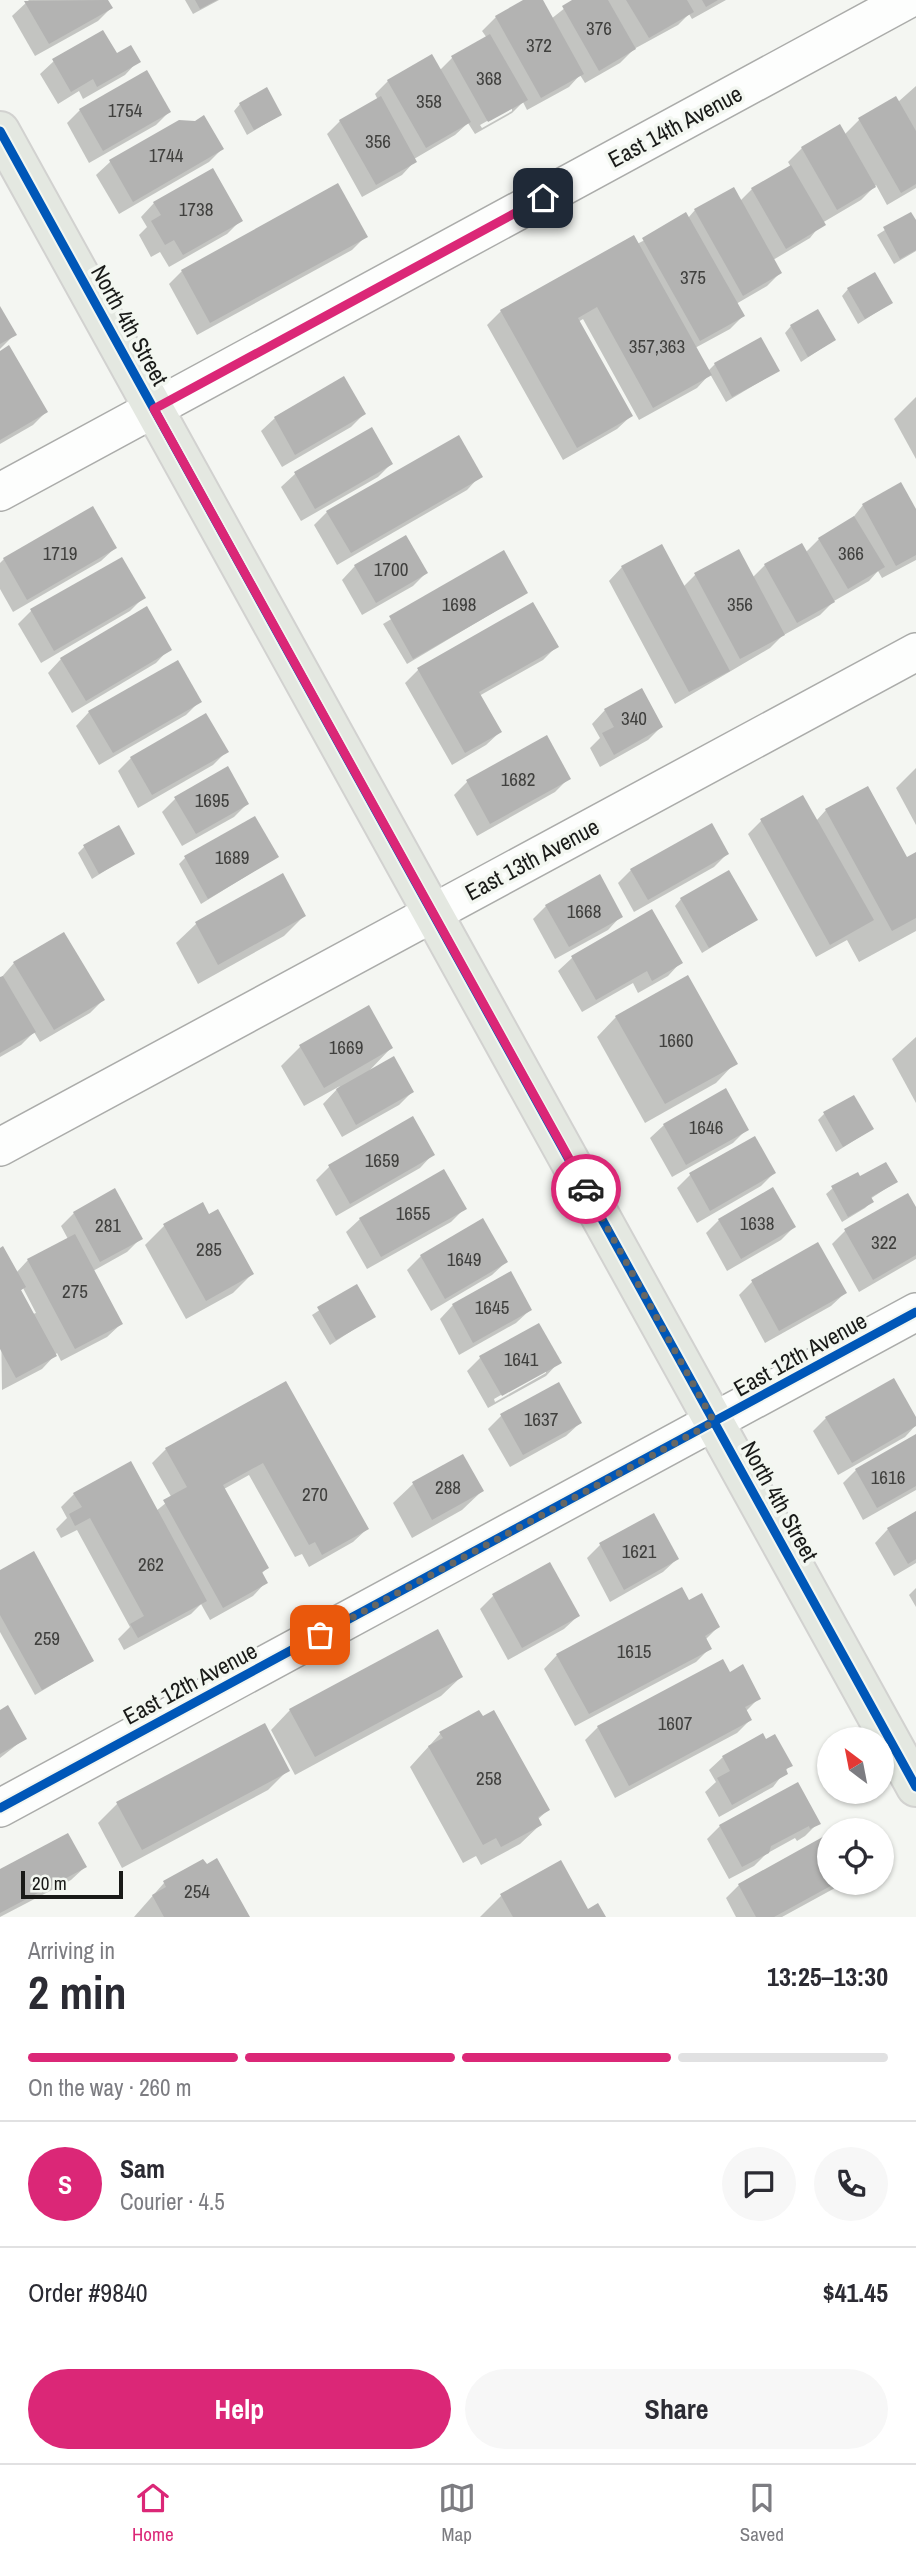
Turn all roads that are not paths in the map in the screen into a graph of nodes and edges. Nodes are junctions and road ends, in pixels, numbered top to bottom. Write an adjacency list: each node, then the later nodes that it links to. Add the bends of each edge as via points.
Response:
1 (907, 0): 3 (street, East 14th Avenue)
2 (0, 131): 3 (main road, North 4th Street)
3 (154, 409): 4 (street, East 14th Avenue); 6 (main road, North 4th Street)
4 (0, 492)
5 (916, 652): 6 (street, East 13th Avenue)
6 (433, 912): 7 (street, East 13th Avenue); 9 (main road, North 4th Street)
7 (0, 1147)
8 (916, 1312): 9 (street, East 12th Avenue)
9 (714, 1422): 10 (main road, North 4th Street); 11 (street, East 12th Avenue)
10 (916, 1787)
11 (0, 1808)

